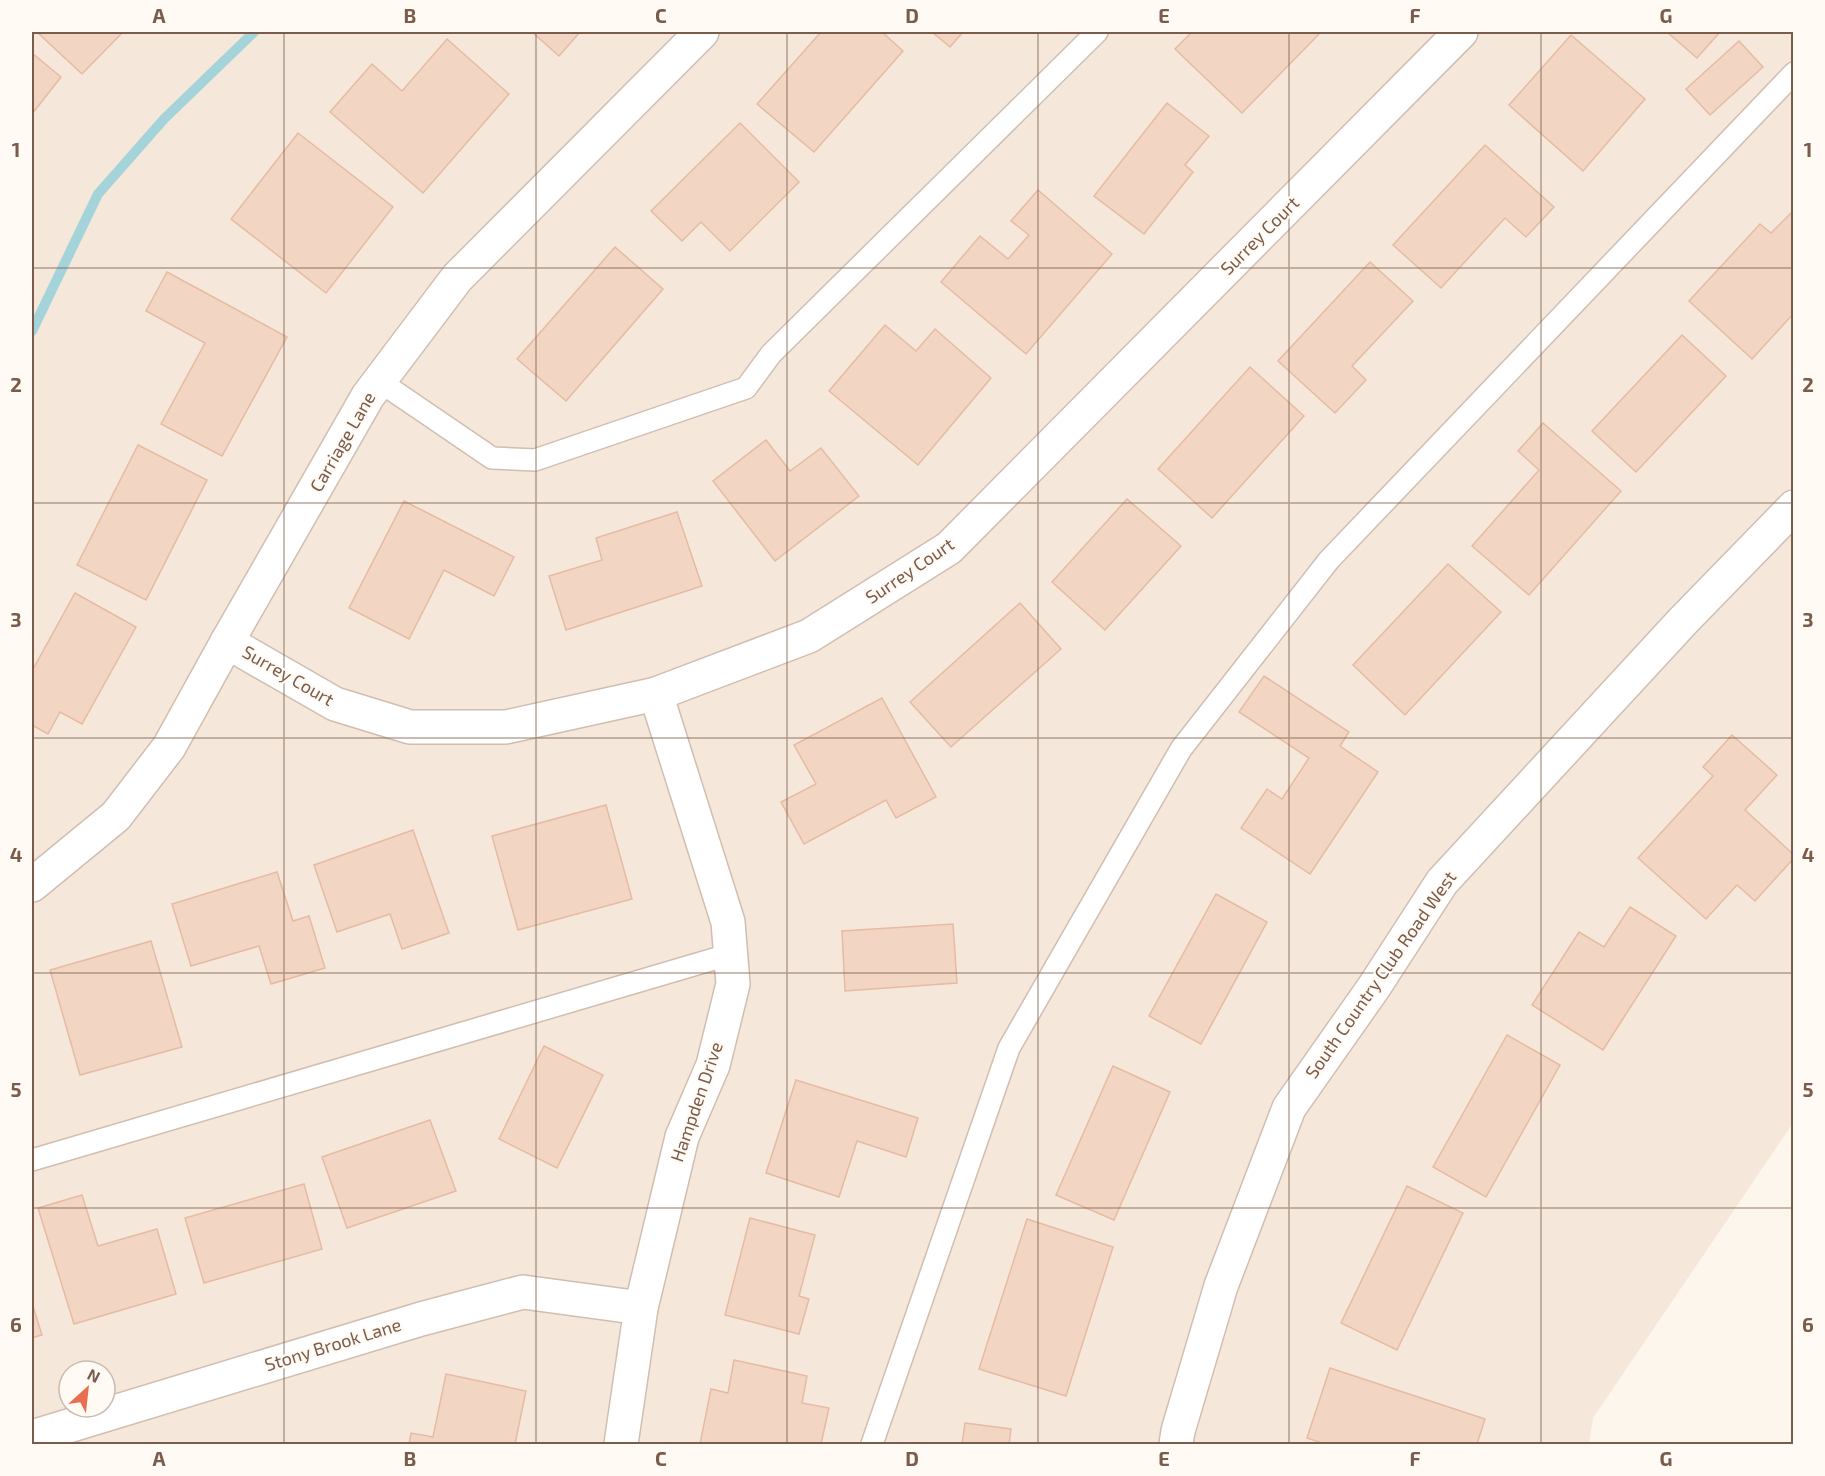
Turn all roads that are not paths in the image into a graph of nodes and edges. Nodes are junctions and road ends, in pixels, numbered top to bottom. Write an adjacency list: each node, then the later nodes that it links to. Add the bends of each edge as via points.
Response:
1 (702, 32): 5 (street, Carriage Lane, via 457,278)
2 (1097, 32): 5 (lane, via 771,354 746,388 535,460 492,458)
3 (1461, 32): 8 (street, Surrey Court, via 949,548 809,636)
4 (1794, 73): 15 (lane, via 1329,560 1181,749 1009,1048)
5 (379, 381): 7 (street, Carriage Lane)
6 (1794, 507): 16 (street, South Country Club Road West, via 1442,882 1289,1108 1221,1286)
7 (227, 642): 8 (street, Surrey Court, via 335,704 410,727 506,727); 9 (street, Carriage Lane, via 169,747 116,816)
8 (656, 694): 10 (street, Hampden Drive, via 728,922)
9 (32, 885)
10 (731, 954): 11 (lane); 12 (street, Hampden Drive, via 733,984 713,1065 682,1137)
11 (32, 1160)
12 (641, 1308): 13 (street, Stony Brook Lane, via 523,1293 421,1319); 14 (street, Hampden Drive)
13 (32, 1437)
14 (621, 1444)
15 (872, 1444)
16 (1176, 1444)

